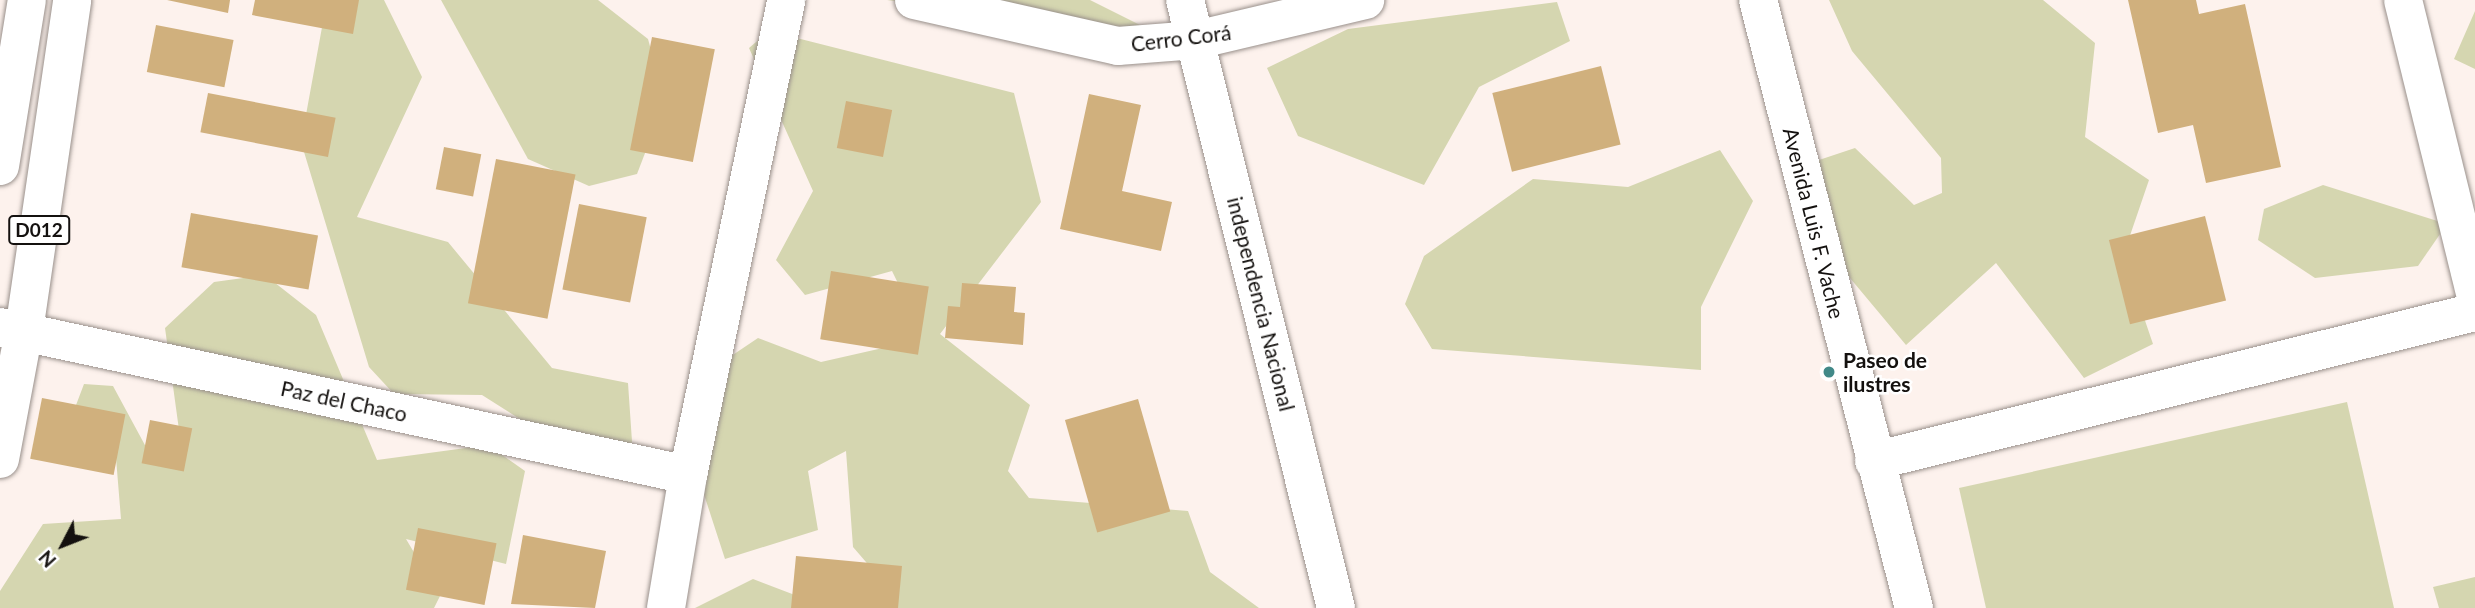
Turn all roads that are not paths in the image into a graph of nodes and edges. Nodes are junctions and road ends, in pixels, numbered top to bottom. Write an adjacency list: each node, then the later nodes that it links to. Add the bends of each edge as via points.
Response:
1 (27, 0): 10 (street)
2 (72, 0): 13 (street, D012)
3 (786, 0): 16 (street)
4 (915, 0): 9 (street, Cerro Corá, via 1118,46)
5 (1185, 0): 9 (street, independencia Nacional)
6 (1365, 0): 9 (street, Cerro Corá)
7 (1758, 0): 15 (street, Avenida Luis F. Vache)
8 (2403, 0): 11 (street)
9 (1196, 40): 18 (street, independencia Nacional)
10 (0, 166)
11 (2475, 294)
12 (2475, 312): 15 (street)
13 (12, 329): 14 (street, D012); 16 (street, Paz del Chaco)
14 (0, 459)
15 (1874, 461): 19 (street, Avenida Luis F. Vache)
16 (688, 475): 17 (street)
17 (666, 608)
18 (1336, 608)
19 (1914, 608)

